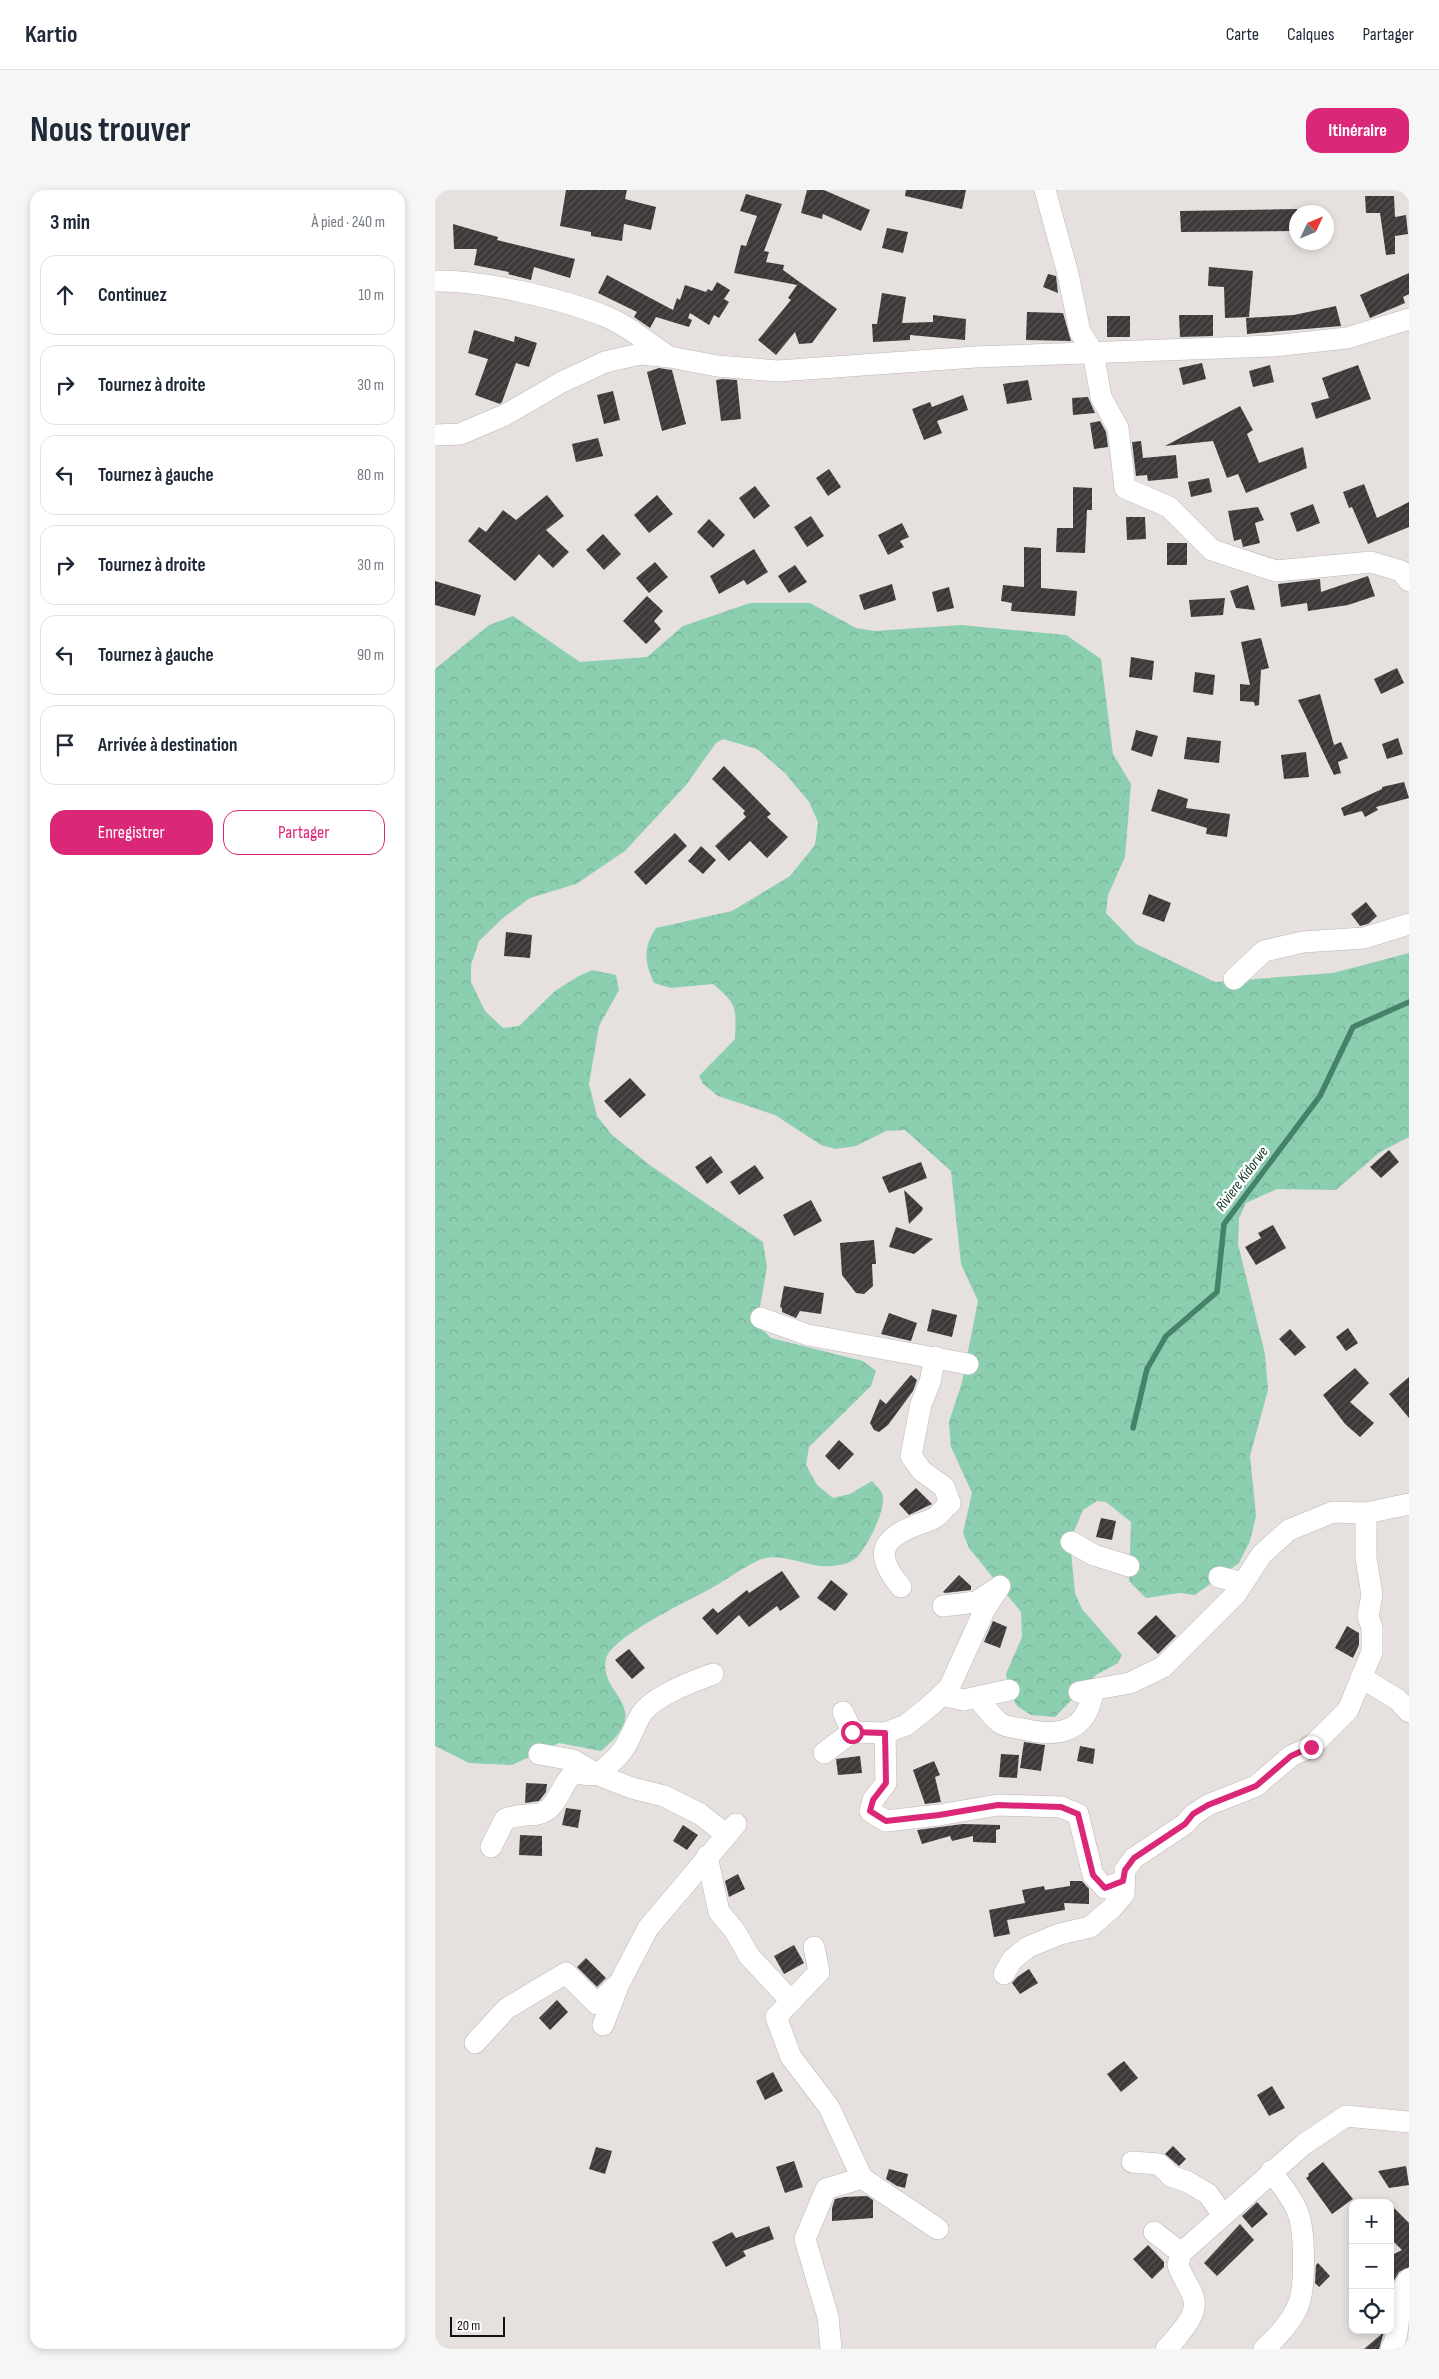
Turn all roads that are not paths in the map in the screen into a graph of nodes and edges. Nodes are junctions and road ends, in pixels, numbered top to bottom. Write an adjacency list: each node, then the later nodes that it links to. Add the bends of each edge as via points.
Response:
1 (1045, 190): 4 (street, via 1080,332)
2 (435, 281): 5 (street, via 454,281 544,297 609,317)
3 (1409, 319): 4 (street, via 1347,338 1273,346)
4 (1093, 352): 5 (street, via 778,370 717,366); 7 (street, via 1101,397 1118,428 1125,488 1169,507 1212,550 1275,571 1371,562 1401,571)
5 (670, 357): 6 (street, via 640,354 605,362 505,415 459,434)
6 (435, 435)
7 (1409, 581)
8 (1409, 924): 9 (street, via 1364,938 1303,942 1264,951)
9 (1234, 979)
10 (761, 1318): 11 (street, via 808,1334)
11 (935, 1357): 12 (street); 19 (street, via 931,1382 921,1404 911,1456 943,1487 950,1503 935,1518 897,1533 886,1544 883,1558 889,1573)
12 (968, 1364)
13 (1409, 1504): 14 (street)
14 (1366, 1513): 18 (street, via 1333,1512 1289,1530 1262,1554); 22 (street, via 1366,1558 1373,1595 1368,1616 1372,1628 1372,1652)
15 (1071, 1542): 16 (street, via 1094,1555)
16 (1129, 1566)
17 (1219, 1577): 18 (street)
18 (1243, 1583): 25 (street, via 1163,1667 1130,1683 1086,1691 1092,1703 1083,1722 1062,1733 1032,1732 1002,1724)
19 (901, 1587)
20 (943, 1606): 24 (street, via 976,1602 1000,1586 985,1608 949,1688)
21 (713, 1674): 32 (street, via 677,1689 646,1708 617,1757)
22 (1361, 1677): 27 (street, via 1397,1700); 35 (street, via 1348,1710 1311,1747 1291,1756 1256,1786 1193,1814 1185,1824 1134,1858 1125,1870)
23 (1009, 1690): 25 (street)
24 (942, 1695): 25 (street, via 964,1700); 29 (street, via 906,1724)
25 (977, 1697)
26 (843, 1712): 28 (street)
27 (1409, 1712)
28 (852, 1732): 29 (street); 30 (street)
29 (885, 1733): 35 (street, via 886,1783 873,1800 870,1811 890,1829 939,1815 998,1805 1061,1807 1078,1814 1093,1875 1105,1888)
30 (824, 1753)
31 (539, 1754): 32 (street, via 573,1760)
32 (596, 1774): 33 (street, via 570,1777 553,1803 540,1814 520,1814 505,1819); 34 (street, via 665,1796 731,1830)
33 (491, 1847)
34 (707, 1856): 38 (street, via 648,1928); 39 (street, via 719,1912 735,1931 749,1956)
35 (1123, 1881): 37 (street, via 1124,1894 1091,1927 1060,1934 1028,1947 1012,1960)
36 (814, 1947): 39 (street, via 819,1972)
37 (1004, 1974)
38 (620, 1982): 40 (street); 41 (street, via 597,2004 558,1969 506,2009)
39 (791, 2001): 45 (street, via 776,2017 791,2056 829,2107)
40 (603, 2025)
41 (475, 2043)
42 (1409, 2122): 44 (street, via 1346,2116)
43 (1131, 2162): 46 (street, via 1159,2164 1171,2176 1208,2194)
44 (1271, 2171): 46 (street); 53 (street, via 1298,2210 1303,2227 1303,2266 1300,2301 1283,2332)
45 (861, 2178): 47 (street); 51 (street, via 827,2189 805,2239 828,2317)
46 (1223, 2215): 49 (street)
47 (938, 2229)
48 (1154, 2232): 49 (street)
49 (1181, 2253): 52 (street, via 1178,2265 1195,2306 1189,2321)
50 (1409, 2280): 54 (street, via 1405,2284 1396,2341)
51 (831, 2349)
52 (1166, 2349)
53 (1265, 2349)
54 (1391, 2349)

